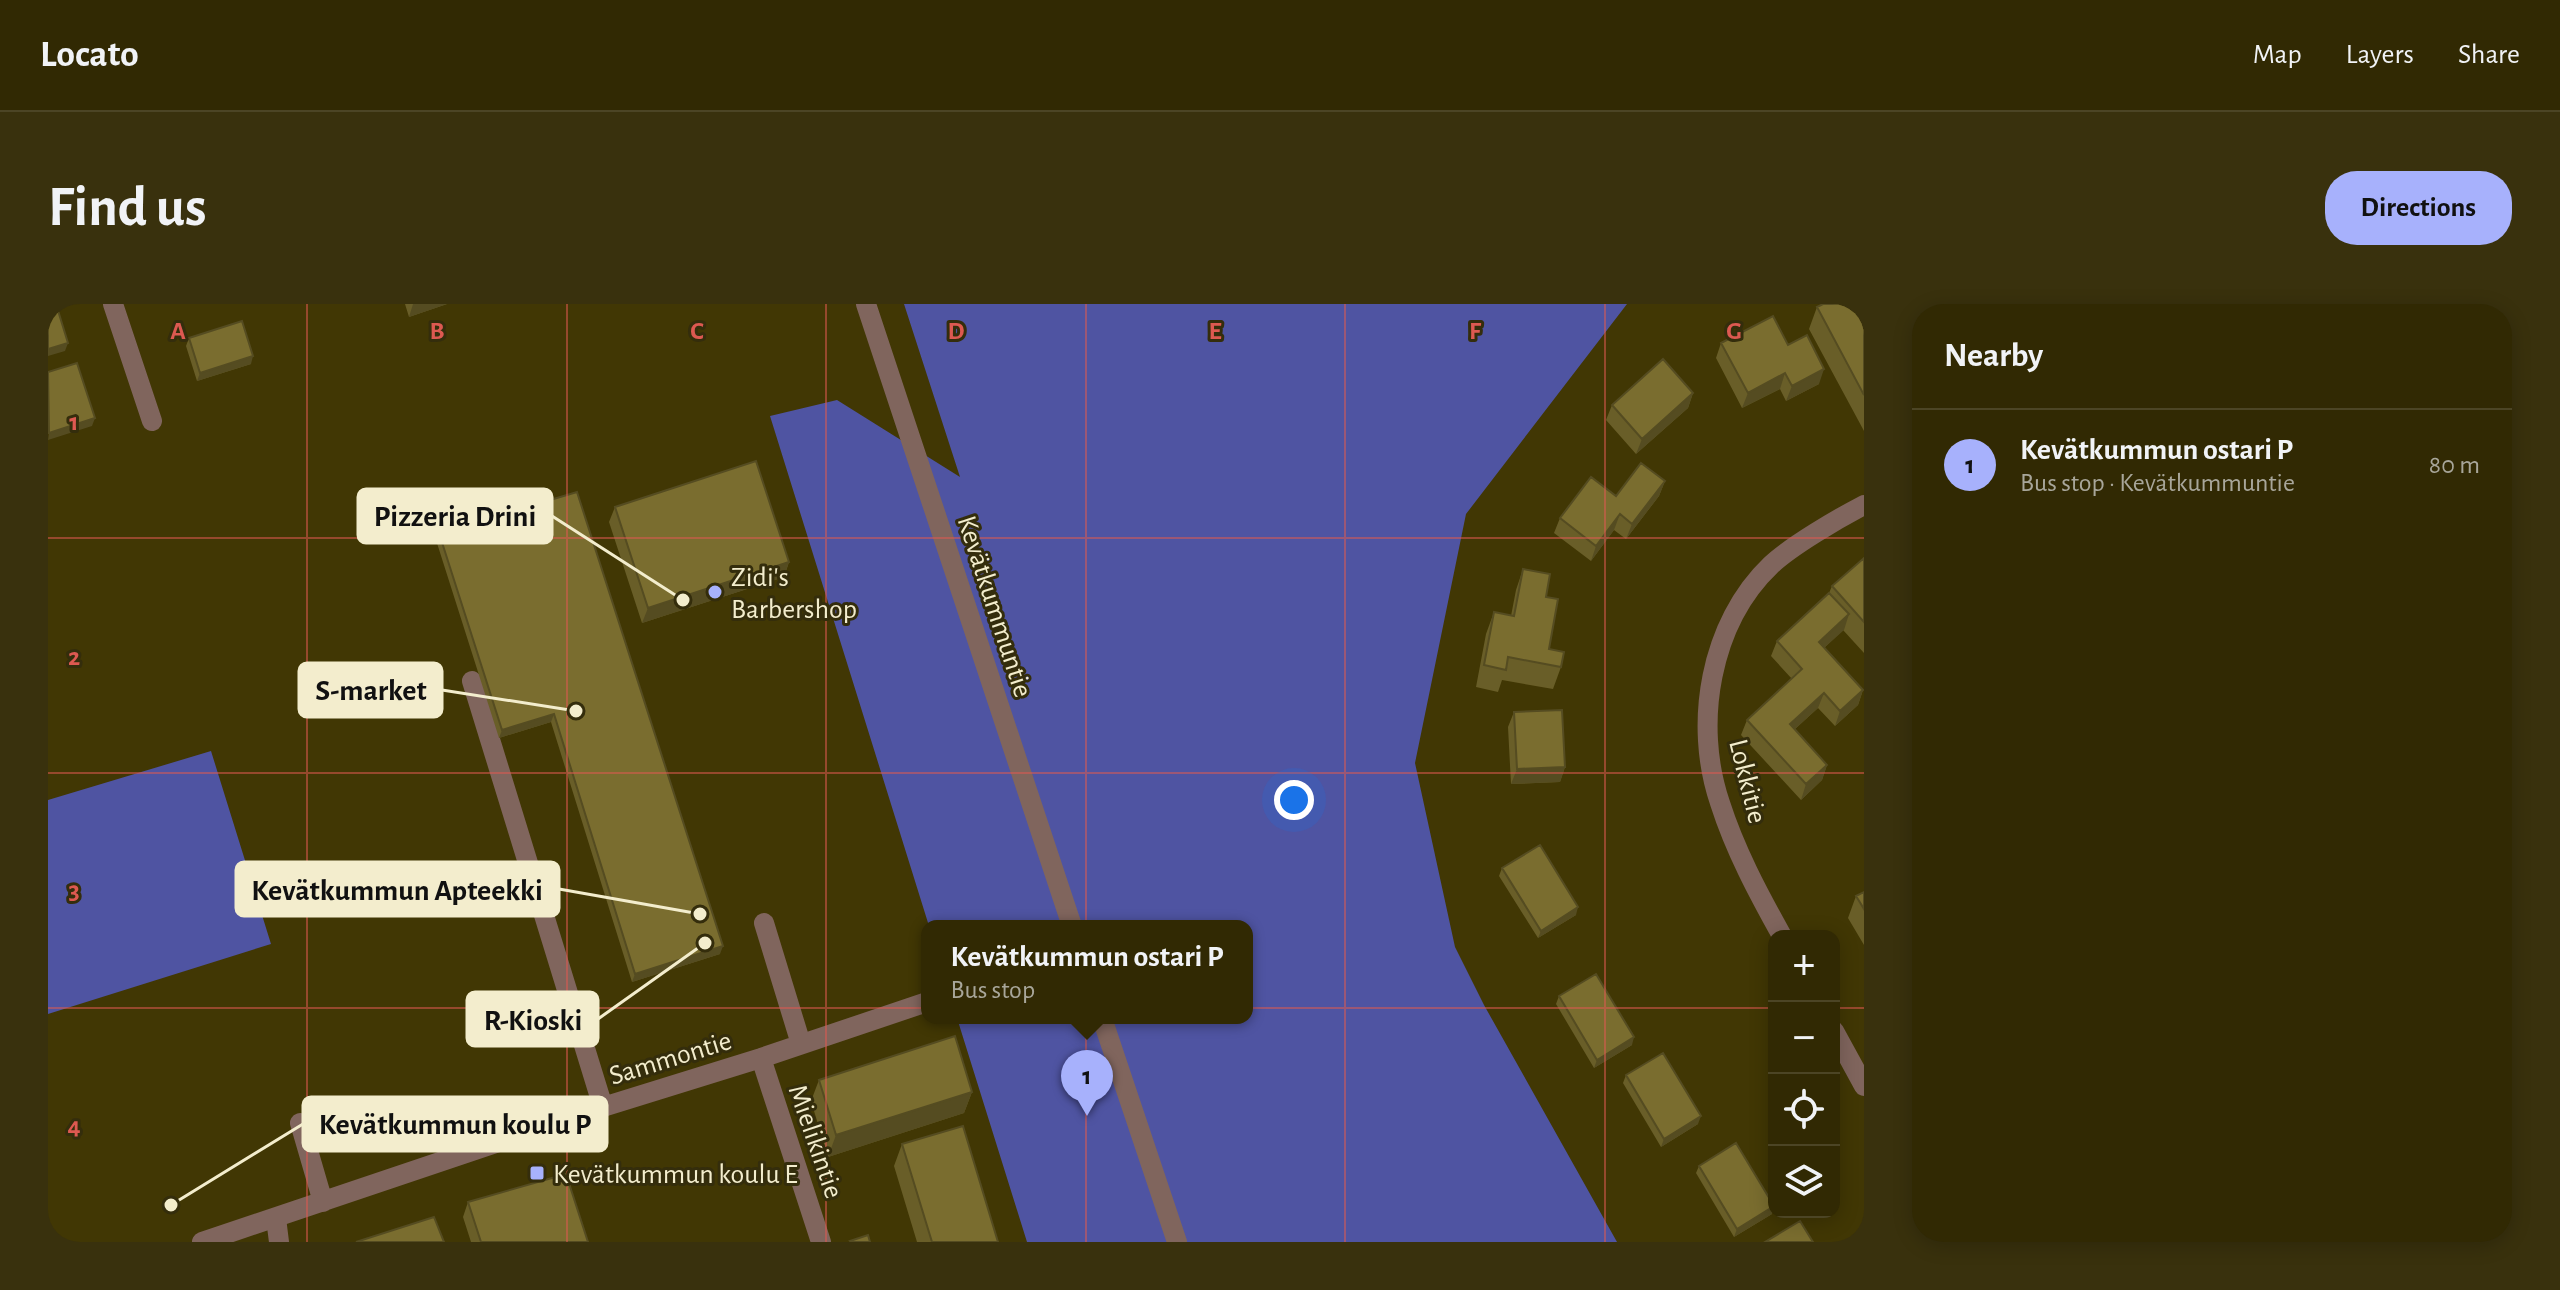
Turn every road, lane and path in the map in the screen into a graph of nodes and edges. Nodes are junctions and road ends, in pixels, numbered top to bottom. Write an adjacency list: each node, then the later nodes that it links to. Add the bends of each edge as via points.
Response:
1 (113, 304): 3 (street)
2 (866, 304): 6 (street, Kevätkummuntie)
3 (152, 421)
4 (1864, 505): 8 (street, Lokkitie, via 1772,563 1737,605 1713,671 1707,742 1719,801 1746,870)
5 (472, 681): 15 (street)
6 (1070, 920)
7 (764, 923): 12 (street)
8 (1779, 930)
9 (921, 1004): 12 (street, Sammontie)
10 (1104, 1024): 22 (street)
11 (1840, 1042): 14 (street)
12 (801, 1044): 13 (street, Sammontie)
13 (761, 1058): 15 (street, Sammontie); 21 (street, Mielikintie)
14 (1864, 1086)
15 (603, 1107): 17 (street, Sammontie)
16 (300, 1123): 17 (street)
17 (323, 1202): 18 (street, Sammontie)
18 (276, 1218): 19 (street, Sammontie); 20 (street)
19 (202, 1242)
20 (279, 1242)
21 (821, 1242)
22 (1177, 1242)

